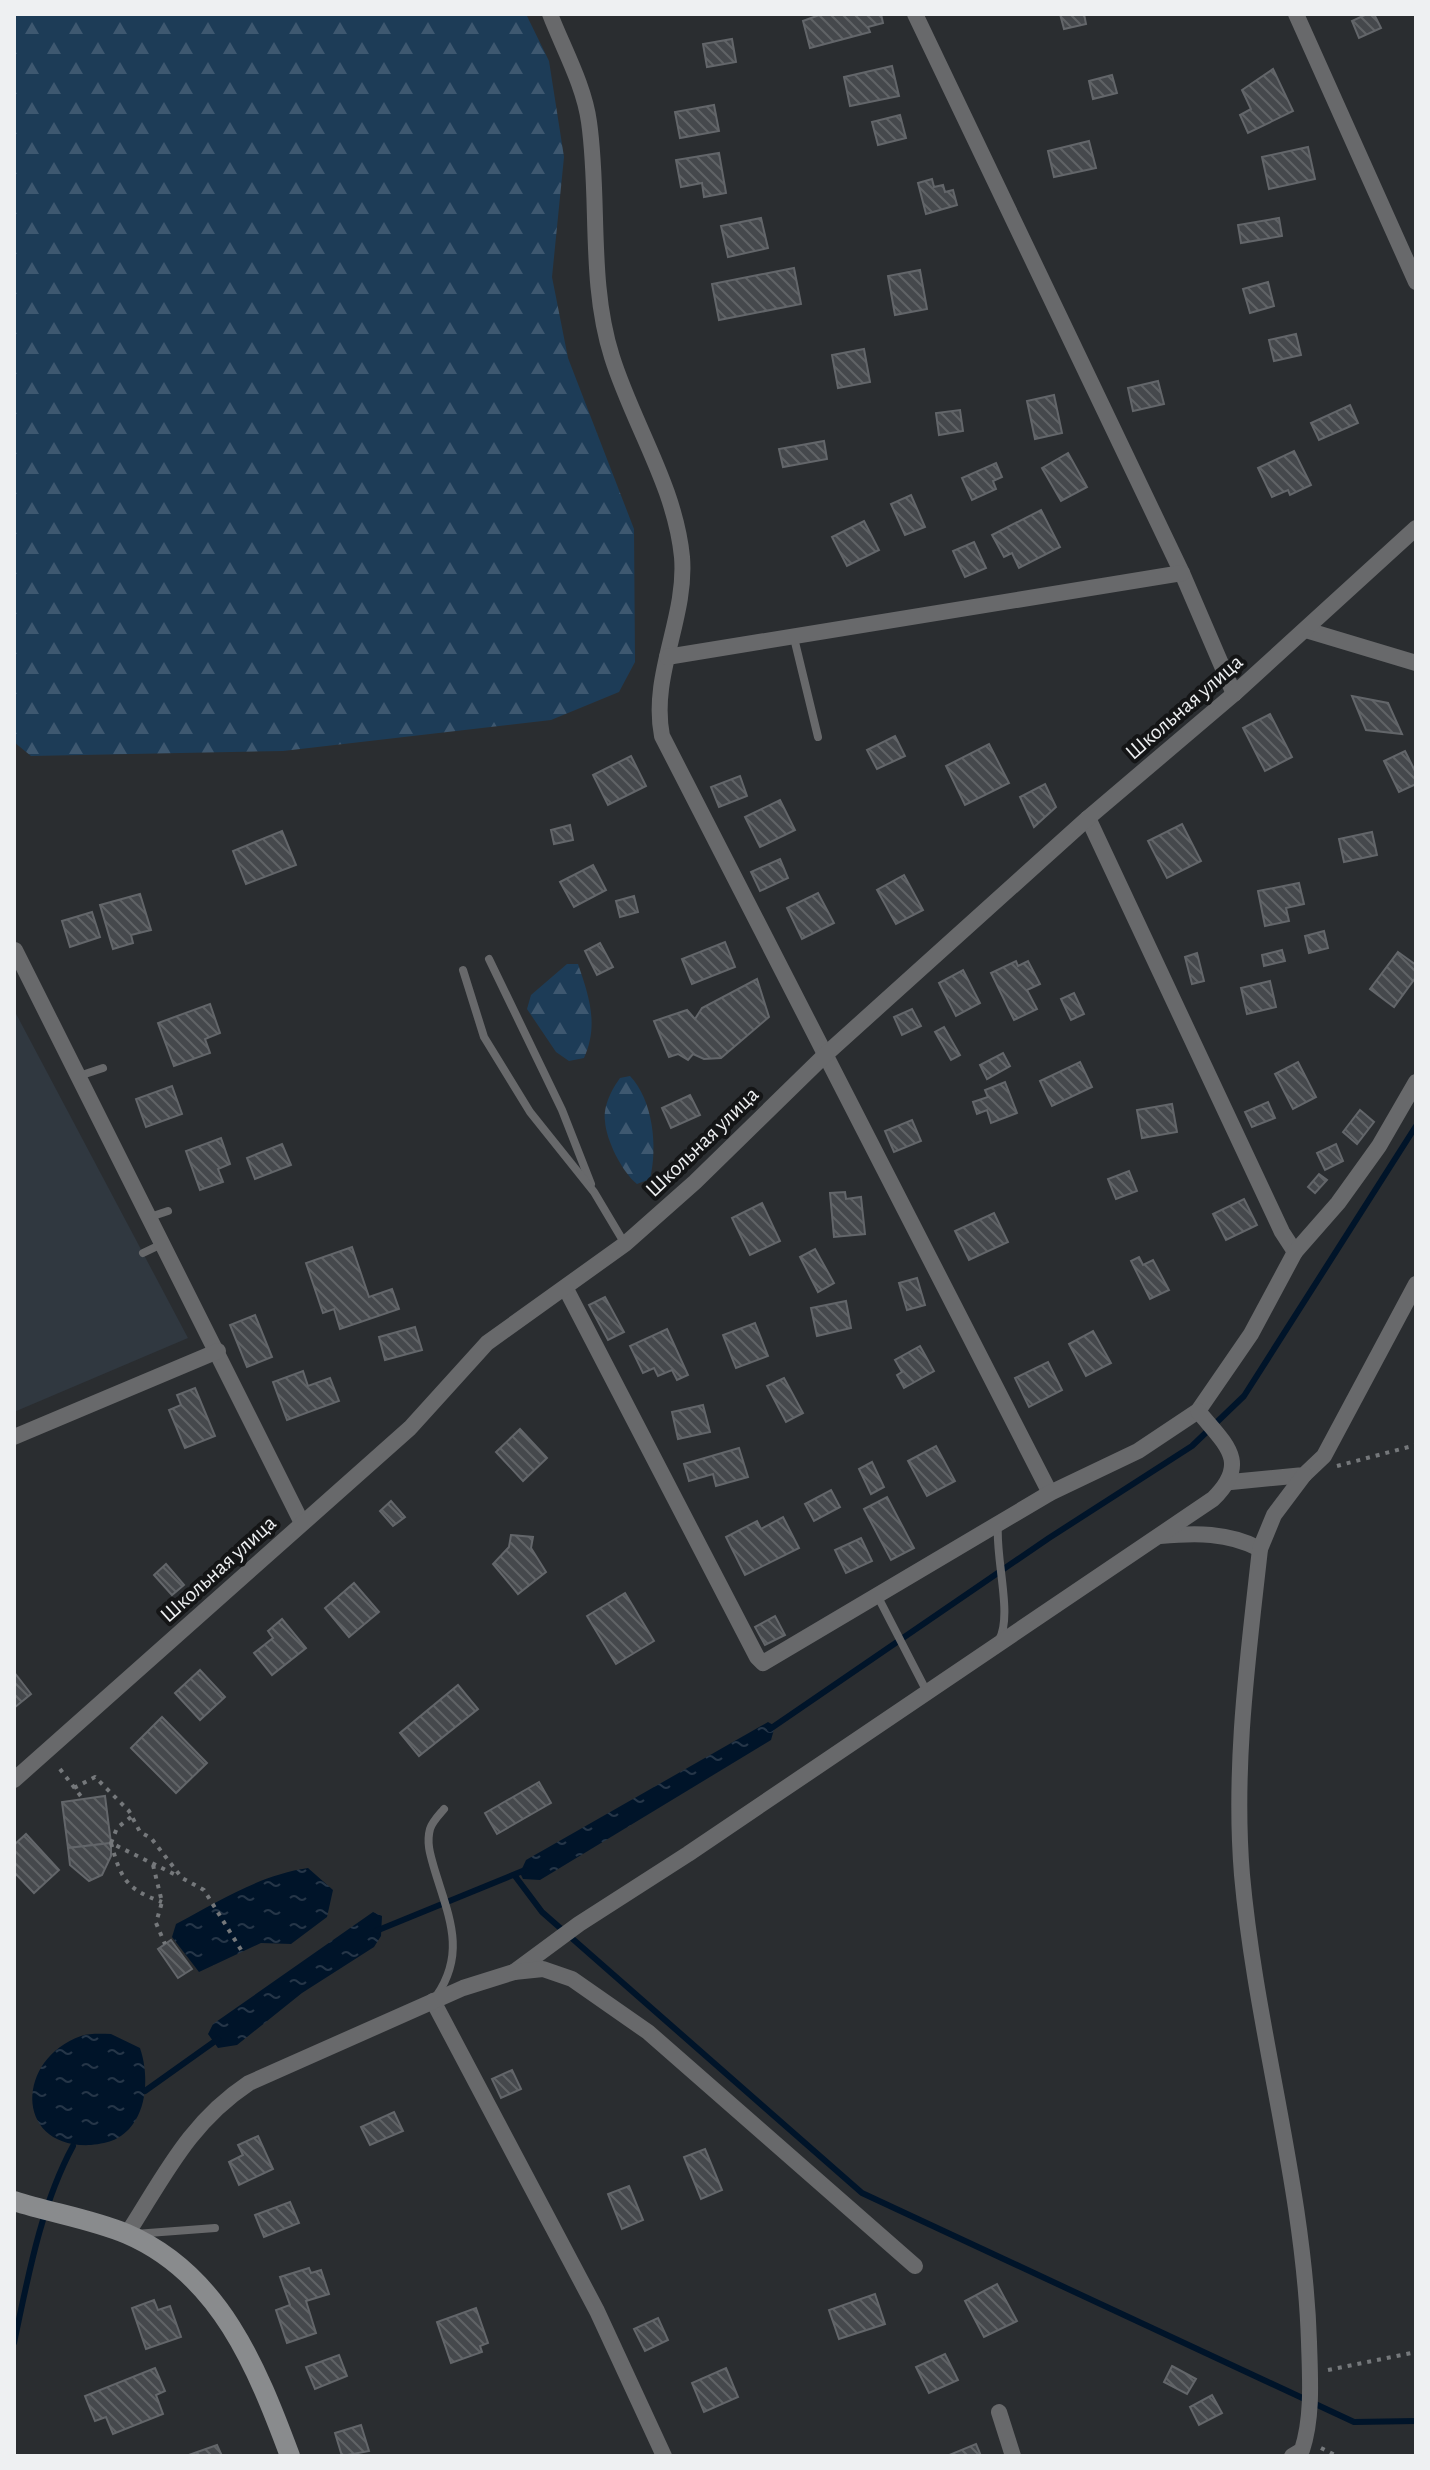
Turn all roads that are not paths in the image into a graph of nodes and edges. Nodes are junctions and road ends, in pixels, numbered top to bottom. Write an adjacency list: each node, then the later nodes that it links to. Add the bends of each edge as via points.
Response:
1 (550, 14): 9 (street, via 589,121 592,201 611,356 673,511 682,559)
2 (915, 14): 6 (street)
3 (1296, 14): 4 (street)
4 (1416, 282)
5 (1416, 528): 7 (street, Школьная улица)
6 (1182, 573): 8 (street); 11 (street)
7 (1306, 630): 10 (street); 11 (street, Школьная улица)
8 (794, 638): 9 (street); 12 (lane)
9 (667, 657): 17 (street, via 660,686 662,736)
10 (1416, 663)
11 (1234, 694): 13 (street, Школьная улица)
12 (818, 737)
13 (1088, 818): 17 (street, Школьная улица); 26 (street)
14 (15, 950): 19 (street)
15 (489, 959): 21 (lane, via 562,1110)
16 (463, 970): 21 (lane, via 484,1037 530,1112)
17 (825, 1055): 25 (street, Школьная улица); 35 (street)
18 (103, 1068): 19 (lane)
19 (79, 1076): 23 (street)
20 (1416, 1082): 26 (street, via 1379,1146)
21 (594, 1192): 25 (lane)
22 (168, 1211): 23 (lane)
23 (150, 1217): 24 (street)
24 (164, 1243): 27 (lane); 30 (street)
25 (625, 1244): 29 (street, Школьная улица)
26 (1295, 1252): 31 (street, via 1251,1334)
27 (143, 1253)
28 (1416, 1284): 33 (street, via 1324,1456)
29 (566, 1289): 36 (street, Школьная улица, via 487,1343 425,1415); 40 (street, via 763,1663)
30 (218, 1351): 32 (street); 36 (street)
31 (1198, 1411): 34 (street, via 1227,1447); 35 (street, via 1138,1451)
32 (14, 1437)
33 (1304, 1475): 34 (street); 39 (street, via 1274,1515)
34 (1231, 1482): 38 (street)
35 (1050, 1493): 37 (street)
36 (302, 1523): 43 (street, Школьная улица)
37 (998, 1525): 40 (street); 41 (lane, via 1005,1618)
38 (1158, 1536): 39 (street, via 1197,1533 1243,1540); 41 (street)
39 (1260, 1549): 55 (street, via 1238,1804 1242,1877 1301,2245 1310,2373 1306,2438 1302,2450)
40 (878, 1597): 42 (lane)
41 (994, 1648): 42 (street)
42 (928, 1693): 45 (street)
43 (14, 1780)
44 (444, 1809): 46 (lane, via 430,1827 428,1848 454,1949 451,1975)
45 (514, 1972): 46 (street); 50 (street, via 543,1969 572,1979 648,2032)
46 (433, 2001): 49 (street, via 249,2083 218,2104 194,2130); 53 (street, via 597,2311)
47 (14, 2201): 49 (street)
48 (215, 2228): 49 (lane)
49 (127, 2234): 52 (street, via 195,2281 235,2328)
50 (915, 2266)
51 (999, 2412): 54 (street)
52 (290, 2456)
53 (664, 2456)
54 (1013, 2456)
55 (1292, 2456)

